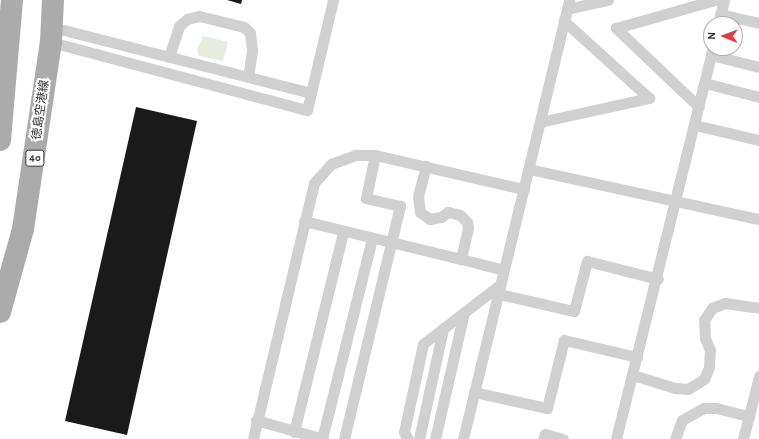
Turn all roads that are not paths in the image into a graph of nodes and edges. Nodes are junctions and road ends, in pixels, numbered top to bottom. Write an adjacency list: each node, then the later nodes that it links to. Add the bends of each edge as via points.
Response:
1 (12, 0): 24 (main road)
2 (53, 0): 12 (main road, 徳島空港線 / 40)
3 (333, 0): 19 (lane)
4 (608, 0): 7 (lane)
5 (715, 0): 21 (lane, via 616,28)
6 (724, 0): 8 (lane)
7 (568, 5): 9 (lane)
8 (720, 16)
9 (564, 21): 22 (lane); 22 (lane, via 649,98)
10 (743, 21): 11 (lane)
11 (759, 23)
12 (51, 35): 15 (lane); 19 (lane, via 307,110); 41 (main road, 徳島空港線 / 40, via 24,229)
13 (711, 56): 18 (lane)
14 (727, 56): 16 (lane)
15 (169, 57): 17 (lane); 17 (lane, via 179,26 187,19 199,16 244,27 250,33 252,50)
16 (759, 67)
17 (248, 77): 19 (lane)
18 (705, 83): 20 (lane); 21 (lane)
19 (311, 93)
20 (759, 97)
21 (699, 107): 23 (lane)
22 (540, 122): 28 (lane)
23 (695, 125): 25 (lane); 30 (lane)
24 (0, 140)
25 (759, 140)
26 (375, 155): 27 (lane); 32 (lane, via 356,155 331,164 314,183); 35 (lane, via 366,198 400,206)
27 (426, 166): 29 (lane); 36 (lane, via 418,196 420,212 430,219 454,212 467,222)
28 (529, 169): 29 (lane); 30 (lane)
29 (524, 189): 37 (lane)
30 (676, 201): 31 (lane); 38 (lane)
31 (759, 219)
32 (304, 222): 33 (lane); 49 (lane)
33 (343, 232): 34 (lane); 50 (lane)
34 (372, 238): 35 (lane); 52 (lane)
35 (391, 243): 36 (lane); 53 (lane)
36 (461, 260): 37 (lane)
37 (504, 270): 39 (lane)
38 (658, 279): 39 (lane, via 587,261 574,311); 44 (lane)
39 (500, 289): 42 (lane); 47 (lane)
40 (759, 308): 45 (lane, via 725,303 712,308 704,320 705,338 710,350 709,367 704,379 688,389 675,388)
41 (0, 312)
42 (464, 312): 43 (lane); 56 (lane)
43 (443, 329): 54 (lane, via 423,344 404,432); 55 (lane)
44 (637, 357): 45 (lane); 47 (lane, via 564,340 547,408)
45 (632, 375): 60 (lane)
46 (759, 376): 48 (lane)
47 (474, 392): 57 (lane)
48 (749, 416): 61 (lane, via 716,408 704,408 682,420); 62 (lane)
49 (256, 420): 50 (lane); 51 (lane)
50 (294, 432): 52 (lane)
51 (253, 439)
52 (323, 439)
53 (344, 439)
54 (408, 439)
55 (419, 439)
56 (435, 439)
57 (463, 439)
58 (544, 439): 59 (lane, via 545,434)
59 (563, 439)
60 (616, 439)
61 (675, 439)
62 (742, 439)

